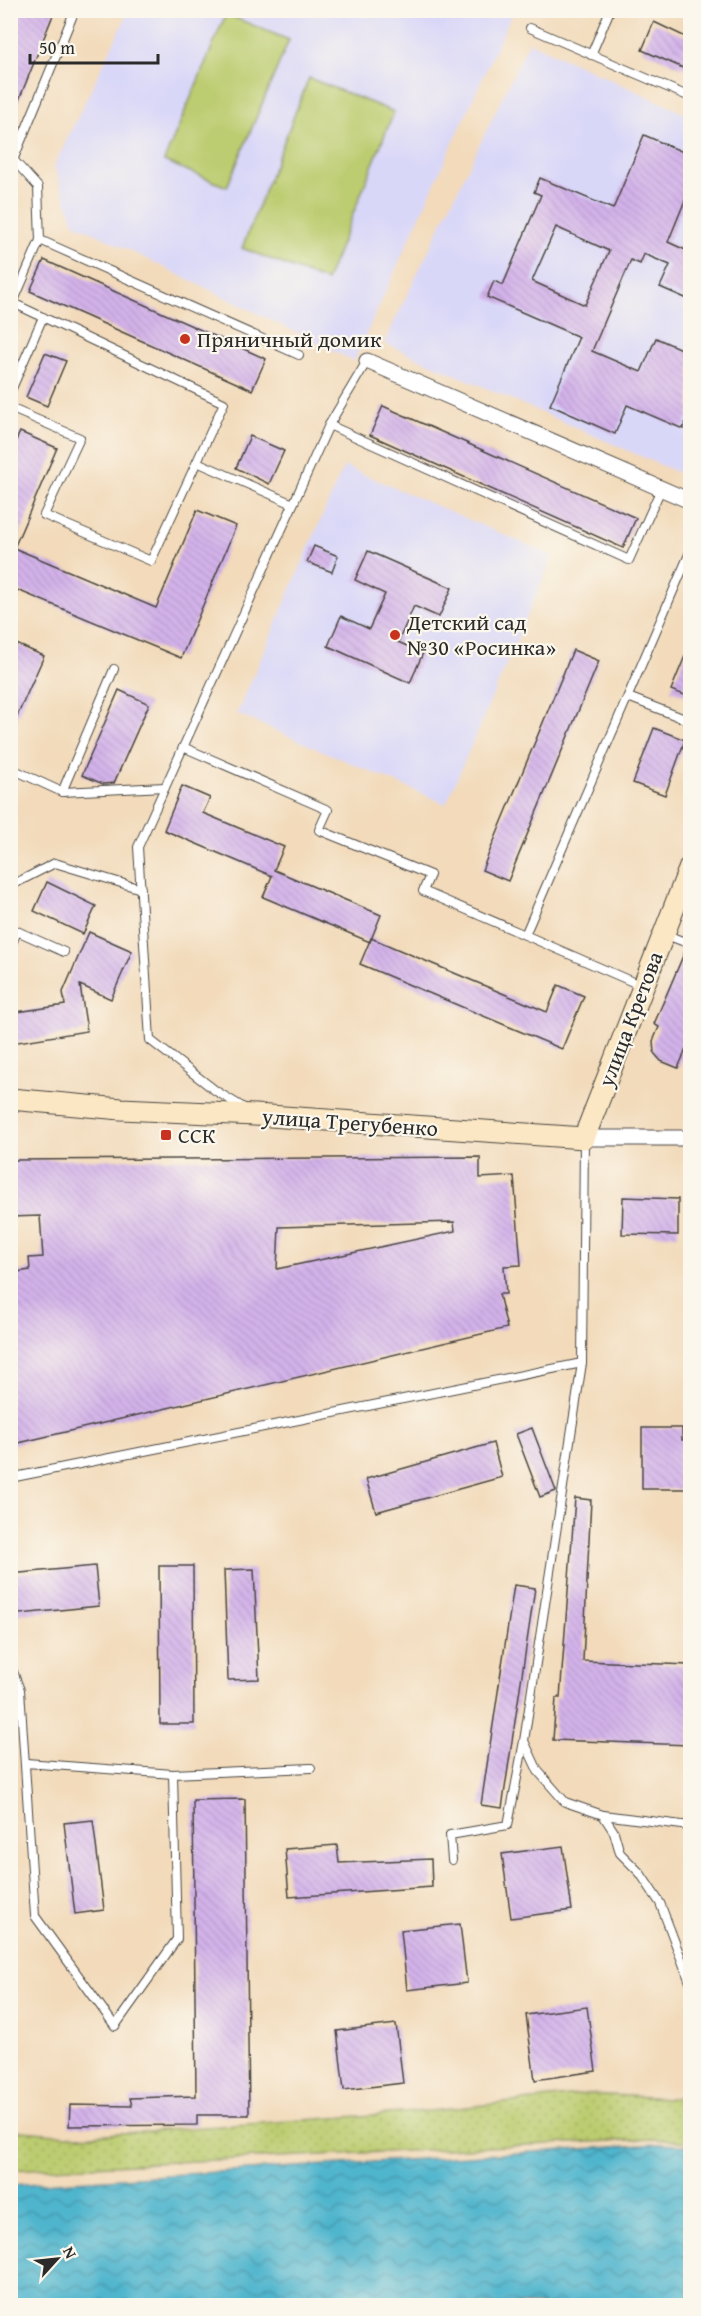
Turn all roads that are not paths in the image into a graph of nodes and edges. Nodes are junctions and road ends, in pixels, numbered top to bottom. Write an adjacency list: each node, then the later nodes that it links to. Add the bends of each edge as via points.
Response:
1 (75, 10): 6 (lane)
2 (610, 10): 4 (lane)
3 (530, 28): 4 (lane)
4 (591, 54): 5 (lane)
5 (690, 97)
6 (12, 157): 7 (lane, via 38,187)
7 (40, 240): 8 (lane, via 13,303); 9 (lane)
8 (43, 317): 11 (lane); 14 (lane, via 224,403)
9 (299, 355)
10 (367, 361): 13 (lane); 15 (street)
11 (10, 393)
12 (10, 408): 14 (lane, via 80,438 44,515 151,561)
13 (329, 425): 15 (lane, via 629,560); 17 (lane)
14 (197, 462): 17 (lane)
15 (662, 489): 16 (street)
16 (690, 501)
17 (293, 504): 22 (lane)
18 (690, 552): 20 (lane)
19 (114, 669): 25 (lane)
20 (628, 697): 21 (lane); 31 (lane)
21 (690, 721)
22 (183, 747): 24 (lane); 31 (lane, via 328,810 320,830 430,875 423,891)
23 (10, 768): 25 (lane)
24 (165, 787): 25 (lane); 28 (lane, via 138,847)
25 (62, 792)
26 (690, 867): 29 (street, улица Кретова)
27 (10, 886): 28 (lane, via 55,863)
28 (141, 889): 37 (lane, via 150,1040 216,1091)
29 (685, 898): 30 (street, улица Кретова)
30 (664, 934): 32 (lane); 35 (street, улица Кретова)
31 (525, 935): 35 (lane)
32 (690, 944)
33 (10, 949): 34 (lane, via 17,931)
34 (64, 952)
35 (643, 987): 38 (street, улица Кретова)
36 (10, 1099): 37 (street, улица Трегубенко)
37 (255, 1115): 38 (street, улица Трегубенко)
38 (584, 1137): 39 (street, улица Трегубенко); 40 (lane)
39 (690, 1138)
40 (582, 1363): 41 (lane); 43 (lane)
41 (10, 1478)
42 (10, 1664): 44 (lane, via 20,1690)
43 (524, 1741): 47 (lane, via 538,1771 565,1802); 49 (lane, via 508,1825 450,1835)
44 (26, 1763): 46 (lane); 46 (lane, via 35,1916 115,2026 177,1939)
45 (311, 1768): 46 (lane)
46 (173, 1774)
47 (603, 1815): 48 (lane); 50 (lane, via 614,1832 620,1853 660,1902)
48 (690, 1826)
49 (452, 1860)
50 (690, 1982)

